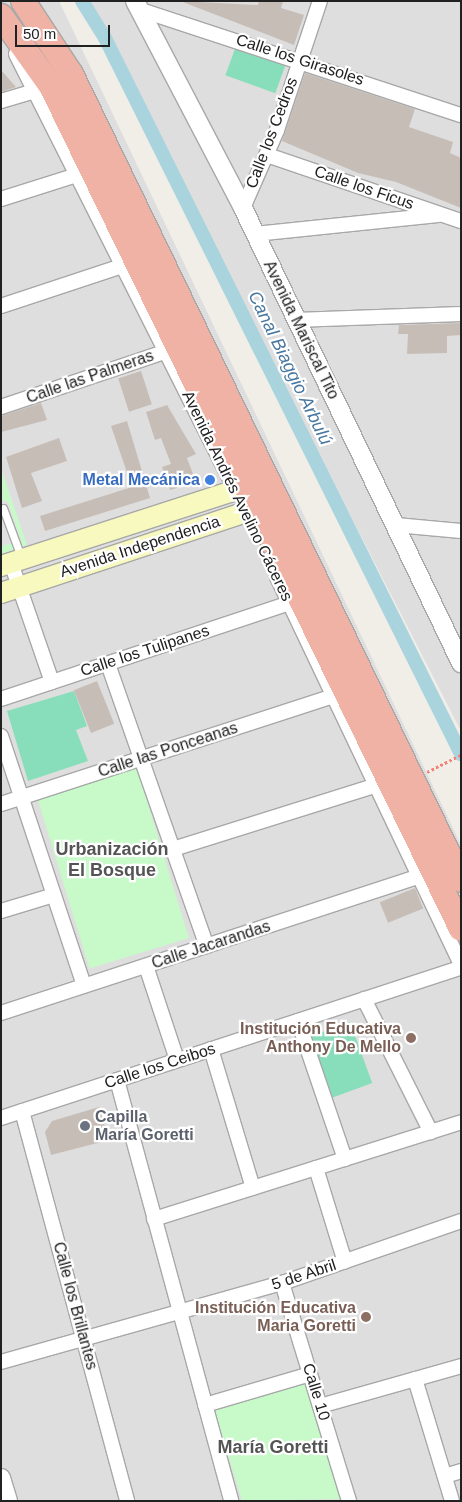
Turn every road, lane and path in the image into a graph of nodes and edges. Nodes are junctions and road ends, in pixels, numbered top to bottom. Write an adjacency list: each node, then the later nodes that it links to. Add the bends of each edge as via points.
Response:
1 (23, 1): 6 (highway, Avenida Andrés Avelino Cáceres)
2 (320, 1): 7 (street, Calle los Cedros)
3 (136, 5): 7 (street, Calle los Girasoles); 15 (street, Avenida Mariscal Tito)
4 (1, 16): 8 (highway, Avenida Andrés Avelino Cáceres)
5 (1, 34): 8 (street, Avenida Andrés Avelino Cáceres)
6 (56, 47): 8 (highway); 25 (highway, Avenida Andrés Avelino Cáceres)
7 (300, 59): 11 (street, Calle los Girasoles); 12 (street, Calle los Cedros)
8 (29, 64): 9 (highway, Avenida Andrés Avelino Cáceres)
9 (44, 88): 10 (street); 13 (highway, Avenida Andrés Avelino Cáceres)
10 (1, 101)
11 (461, 115)
12 (267, 155): 15 (street, Calle los Cedros); 16 (street, Calle los Ficus)
13 (85, 172): 14 (street); 19 (highway, Avenida Andrés Avelino Cáceres)
14 (1, 199)
15 (242, 208): 18 (street, Avenida Mariscal Tito)
16 (442, 215): 17 (street, Calle los Ficus); 18 (street)
17 (461, 221)
18 (255, 234): 22 (street, Avenida Mariscal Tito)
19 (130, 264): 20 (street); 23 (highway, Avenida Andrés Avelino Cáceres)
20 (1, 306)
21 (461, 314): 22 (street)
22 (295, 320): 28 (street, Avenida Mariscal Tito)
23 (172, 349): 24 (street, Calle las Palmeras); 25 (highway, Avenida Andrés Avelino Cáceres)
24 (1, 407)
25 (250, 486): 26 (highway, Avenida Andrés Avelino Cáceres); 30 (main road, Avenida Independencia)
26 (261, 507): 31 (main road, Avenida Independencia); 32 (street, Avenida Andrés Avelino Cáceres); 47 (highway, Avenida Andrés Avelino Cáceres); 50 (highway, Avenida Andrés Avelino Cáceres)
27 (4, 508): 30 (lane)
28 (396, 525): 29 (street); 33 (street, Avenida Mariscal Tito)
29 (461, 531)
30 (11, 563): 31 (street)
31 (10, 590): 35 (street)
32 (289, 603): 34 (street, Calle los Tulipanes); 36 (street, Avenida Andrés Avelino Cáceres)
33 (461, 663)
34 (108, 664): 35 (street, Calle los Tulipanes); 40 (street)
35 (52, 682): 37 (street, Calle los Tulipanes)
36 (334, 696): 40 (street, Calle las Ponceanas); 42 (street, Avenida Andrés Avelino Cáceres)
37 (1, 699)
38 (1, 736): 43 (street)
39 (461, 755): 41 (path)
40 (142, 759): 43 (street, Calle las Ponceanas); 45 (street)
41 (444, 763)
42 (377, 785): 45 (street); 46 (street, Avenida Andrés Avelino Cáceres)
43 (22, 798): 44 (street, Calle las Ponceanas); 48 (street)
44 (1, 804)
45 (173, 849): 51 (street)
46 (421, 876): 51 (street, Calle Jacarandas); 53 (street, Avenida Andrés Avelino Cáceres)
47 (461, 880)
48 (54, 895): 49 (street); 54 (street)
49 (1, 911)
50 (461, 929)
51 (207, 946): 52 (street, Calle Jacarandas)
52 (146, 966): 54 (street, Calle Jacarandas); 59 (street)
53 (461, 966): 55 (street, Calle los Ceibos)
54 (84, 986): 56 (street, Calle Jacarandas)
55 (364, 999): 57 (street, Calle los Ceibos); 64 (street)
56 (1, 1014)
57 (298, 1021): 58 (street, Calle los Ceibos); 65 (street)
58 (211, 1049): 59 (street, Calle los Ceibos); 67 (street)
59 (177, 1060): 60 (street, Calle los Ceibos)
60 (117, 1080): 61 (street, Calle los Ceibos); 68 (street)
61 (22, 1111): 62 (street, Calle los Ceibos); 73 (street, Calle los Brillantes)
62 (1, 1118)
63 (461, 1122): 64 (street)
64 (431, 1132): 65 (street)
65 (345, 1159): 66 (street)
66 (316, 1168): 67 (street); 70 (street)
67 (253, 1188): 68 (street)
68 (154, 1219): 72 (street)
69 (461, 1221): 70 (street, 5 de Abril)
70 (345, 1262): 71 (street, 5 de Abril)
71 (282, 1283): 72 (street, 5 de Abril); 76 (street, Calle 10)
72 (179, 1312): 73 (street, 5 de Abril); 78 (street)
73 (83, 1338): 74 (street, 5 de Abril); 82 (street, Calle los Brillantes)
74 (1, 1362)
75 (461, 1366): 77 (street)
76 (310, 1374): 78 (street); 79 (street, Calle 10)
77 (415, 1379): 79 (street); 81 (street)
78 (205, 1405): 83 (street)
79 (320, 1406): 84 (street, Calle 10)
80 (461, 1471): 81 (street)
81 (445, 1476): 85 (street)
82 (127, 1501)
83 (231, 1501)
84 (349, 1501)
85 (452, 1501)

